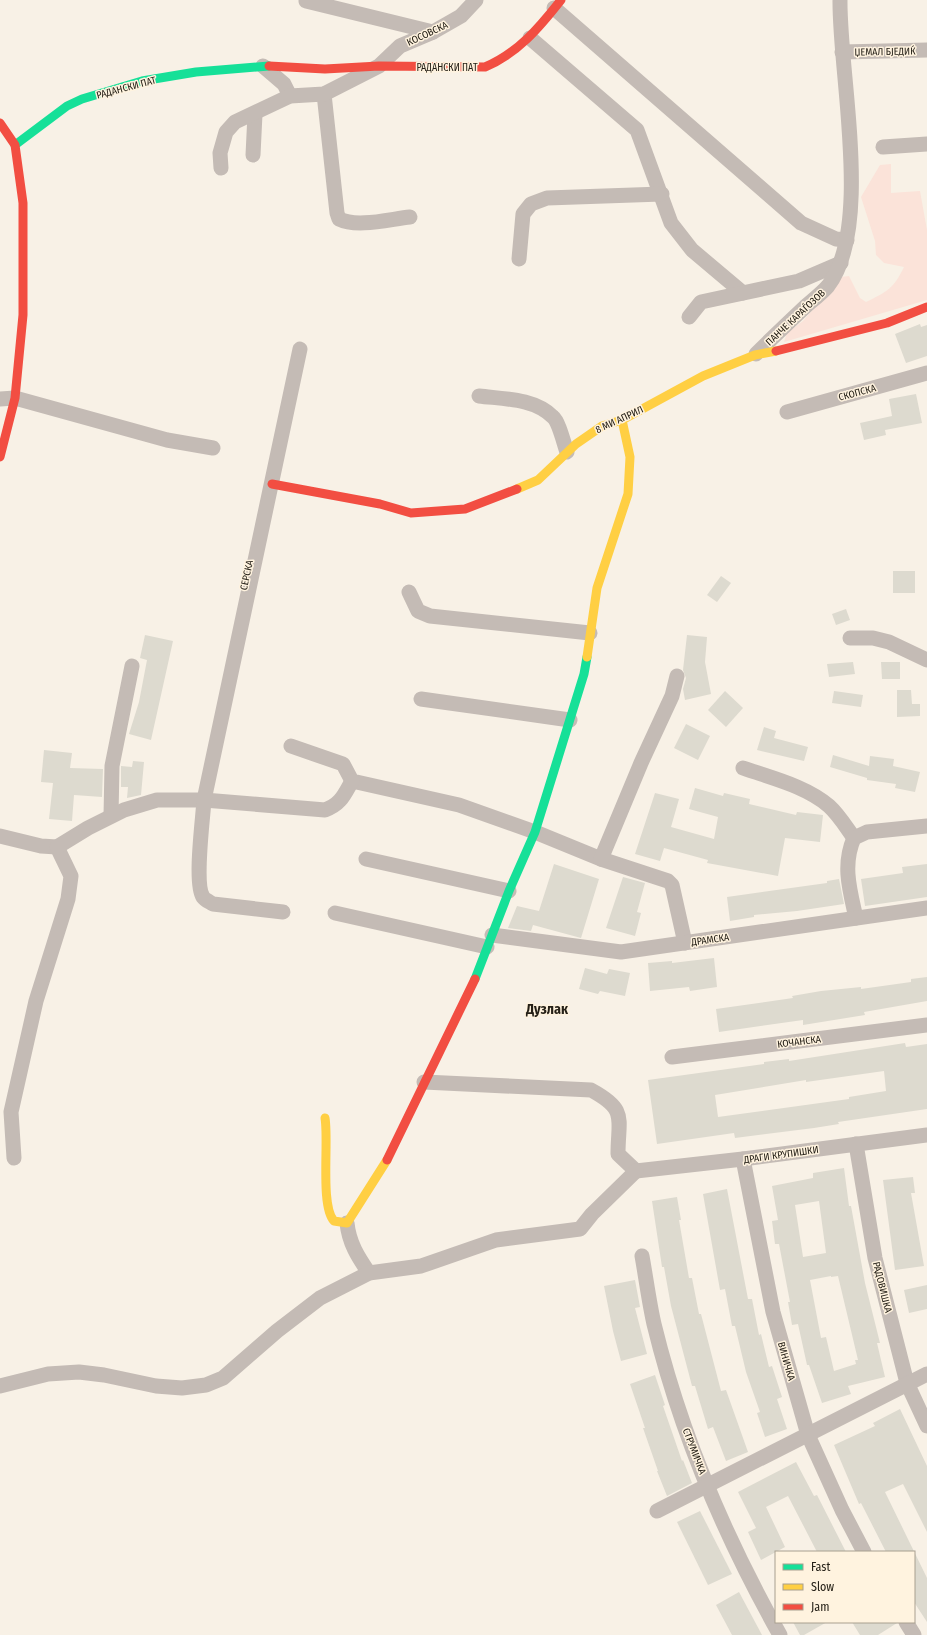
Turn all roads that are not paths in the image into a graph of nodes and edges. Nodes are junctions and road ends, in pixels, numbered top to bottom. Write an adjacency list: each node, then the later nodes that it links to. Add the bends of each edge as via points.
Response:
1 (476, 0): 5 (street, КОСОВСКА, via 461,16)
2 (840, 0): 8 (street)
3 (306, 2): 5 (street)
4 (558, 4): 6 (street, РАДАНСКИ ПАТ); 22 (street, via 801,223 836,239)
5 (433, 32): 10 (street, КОСОВСКА, via 400,46)
6 (530, 38): 10 (street, РАДАНСКИ ПАТ, via 501,62 484,67); 20 (street, via 637,130)
7 (927, 50): 8 (street, ЏЕМАЛ БЈЕДИЌ)
8 (842, 52): 22 (street, ПАНЧЕ КАРАЃОЗОВ, via 851,178)
9 (263, 66): 10 (street, РАДАНСКИ ПАТ, via 325,69); 12 (street, via 284,84); 16 (street, РАДАНСКИ ПАТ, via 196,72 142,81 82,99 67,106)
10 (378, 66): 11 (street, КОСОВСКА)
11 (324, 94): 12 (street); 21 (street, via 339,219 355,223)
12 (290, 96): 13 (street)
13 (255, 114): 18 (street); 19 (street, via 235,122 226,132 220,153)
14 (0, 124): 16 (street)
15 (927, 144): 17 (street)
16 (15, 145): 31 (street, via 23,203 23,315)
17 (883, 147)
18 (253, 155)
19 (221, 168)
20 (662, 194): 23 (street, via 547,198 531,204 523,214); 25 (street, via 671,223 692,250)
21 (410, 217)
22 (847, 240): 24 (street, ПАНЧЕ КАРАЃОЗОВ)
23 (519, 259)
24 (841, 263): 25 (street, via 799,281); 28 (street, ПАНЧЕ КАРАЃОЗОВ, via 828,286)
25 (743, 293): 27 (street, via 701,302)
26 (927, 307): 28 (street, 8 МИ АПРИЛ, via 887,324)
27 (689, 317)
28 (755, 355): 34 (street, 8 МИ АПРИЛ, via 702,376)
29 (927, 373): 33 (street, СКОПСКА)
30 (479, 396): 36 (street, via 523,401 539,408 554,418)
31 (15, 398): 32 (street); 35 (street, via 168,440); 37 (street)
32 (0, 399)
33 (787, 412)
34 (622, 420): 36 (street, 8 МИ АПРИЛ, via 602,426); 40 (street, via 630,457 628,494 597,588)
35 (213, 448)
36 (567, 452): 38 (street, 8 МИ АПРИЛ, via 531,484 465,509 411,512)
37 (0, 457)
38 (272, 484): 50 (street); 50 (street, СЕРСКА, via 299,352 294,354 224,672)
39 (409, 592): 40 (street, via 418,611 430,616)
40 (590, 633): 46 (street, via 584,674)
41 (850, 638): 42 (street, via 873,638 889,642)
42 (927, 660)
43 (132, 666): 51 (street, via 112,766)
44 (676, 676): 58 (street, via 672,696)
45 (421, 699): 46 (street)
46 (570, 720): 53 (street)
47 (291, 746): 49 (street, via 343,764)
48 (743, 768): 55 (street, via 797,787 818,798 836,813)
49 (352, 781): 50 (street, via 341,800 325,810); 53 (street, via 459,805)
50 (204, 800): 51 (street, via 157,800); 61 (street, via 199,889 203,898 213,904)
51 (111, 816): 56 (street)
52 (927, 826): 55 (street, via 867,832)
53 (535, 832): 58 (street); 59 (street)
54 (0, 836): 56 (street, via 41,846)
55 (854, 838): 63 (street, via 848,851 846,869)
56 (57, 847): 72 (street, via 71,876 68,899 36,1001 11,1112)
57 (366, 859): 59 (street)
58 (601, 859): 65 (street, via 672,885)
59 (510, 891): 64 (street)
60 (927, 908): 63 (street, ДРАМСКА)
61 (283, 912)
62 (335, 913): 64 (street, ДРАМСКА)
63 (856, 918): 65 (street, ДРАМСКА)
64 (490, 941): 65 (street, ДРАМСКА, via 622,952); 68 (street, via 475,978)
65 (685, 943)
66 (927, 1025): 67 (street, КОЧАНСКА)
67 (672, 1057)
68 (424, 1082): 74 (street, via 591,1090 606,1098 617,1109 620,1122 618,1154); 75 (street, via 393,1150)
69 (325, 1118): 75 (street, via 328,1136 327,1205 331,1219 336,1223)
70 (927, 1135): 71 (street, ДРАГИ КРУПИШКИ)
71 (856, 1144): 73 (street, ДРАГИ КРУПИШКИ); 79 (street, РАДОВИШКА, via 875,1258)
72 (14, 1158)
73 (743, 1159): 74 (street, ДРАГИ КРУПИШКИ); 82 (street, ВИНИЧКА, via 773,1312)
74 (636, 1171): 77 (street, via 580,1229 496,1240 421,1266)
75 (346, 1223): 77 (street, via 353,1249)
76 (642, 1256): 83 (street, СТРУМИЧКА, via 662,1356)
77 (369, 1273): 80 (street, via 320,1298 223,1378 206,1385 182,1388 156,1386 79,1372 48,1374)
78 (927, 1374): 79 (street)
79 (907, 1383): 81 (street, РАДОВИШКА); 82 (street)
80 (0, 1386)
81 (927, 1426)
82 (808, 1435): 83 (street); 85 (street, ВИНИЧКА)
83 (708, 1485): 84 (street); 87 (street, СТРУМИЧКА, via 743,1563)
84 (657, 1511)
85 (864, 1551)
86 (907, 1623): 88 (street)
87 (780, 1635)
88 (914, 1635)

